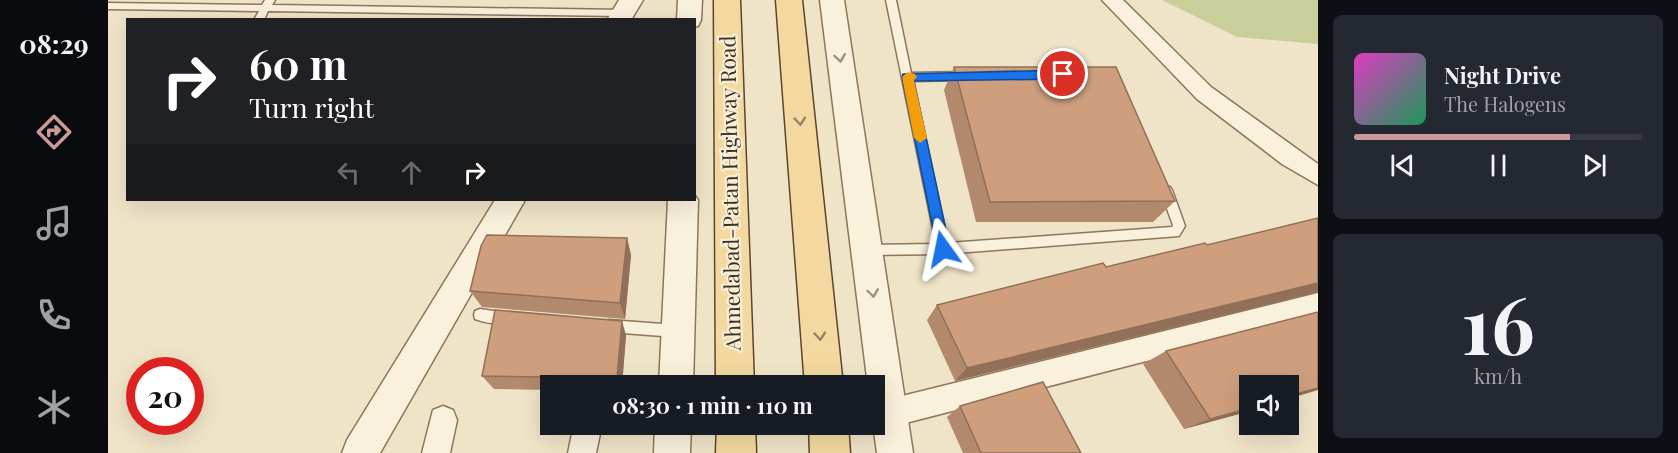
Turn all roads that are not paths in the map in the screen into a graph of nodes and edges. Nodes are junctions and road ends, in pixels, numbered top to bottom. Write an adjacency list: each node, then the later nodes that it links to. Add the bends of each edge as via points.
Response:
1 (690, 0): 11 (street)
2 (727, 0): 26 (main road, Ahmedabad-Patan Highway Road)
3 (789, 0): 27 (main road, one-way to 27)
4 (832, 0): 19 (street, one-way to 19)
5 (891, 0): 13 (lane)
6 (1112, 0): 14 (street, via 1204,93)
7 (267, 4): 8 (lane); 9 (lane); 10 (lane)
8 (108, 6)
9 (624, 11)
10 (260, 18)
11 (689, 18)
12 (979, 75): 13 (lane)
13 (908, 77): 18 (lane)
14 (1318, 176)
15 (1163, 182): 18 (lane, via 1179,226 1175,232)
16 (509, 201): 34 (street)
17 (683, 201): 24 (street)
18 (943, 249): 19 (lane)
19 (867, 250): 28 (street, one-way to 28)
20 (1318, 305): 28 (street, via 1044,385)
21 (480, 315): 22 (lane)
22 (525, 319)
23 (593, 324): 24 (lane)
24 (679, 331): 25 (street)
25 (677, 375)
26 (735, 375)
27 (823, 375)
28 (890, 413): 40 (street)
29 (443, 420): 35 (street)
30 (586, 435): 36 (street)
31 (673, 435): 37 (street)
32 (736, 435): 38 (main road)
33 (829, 435): 39 (main road)
34 (360, 453)
35 (436, 453)
36 (582, 453)
37 (672, 453)
38 (736, 453)
39 (830, 453)
40 (895, 453)

